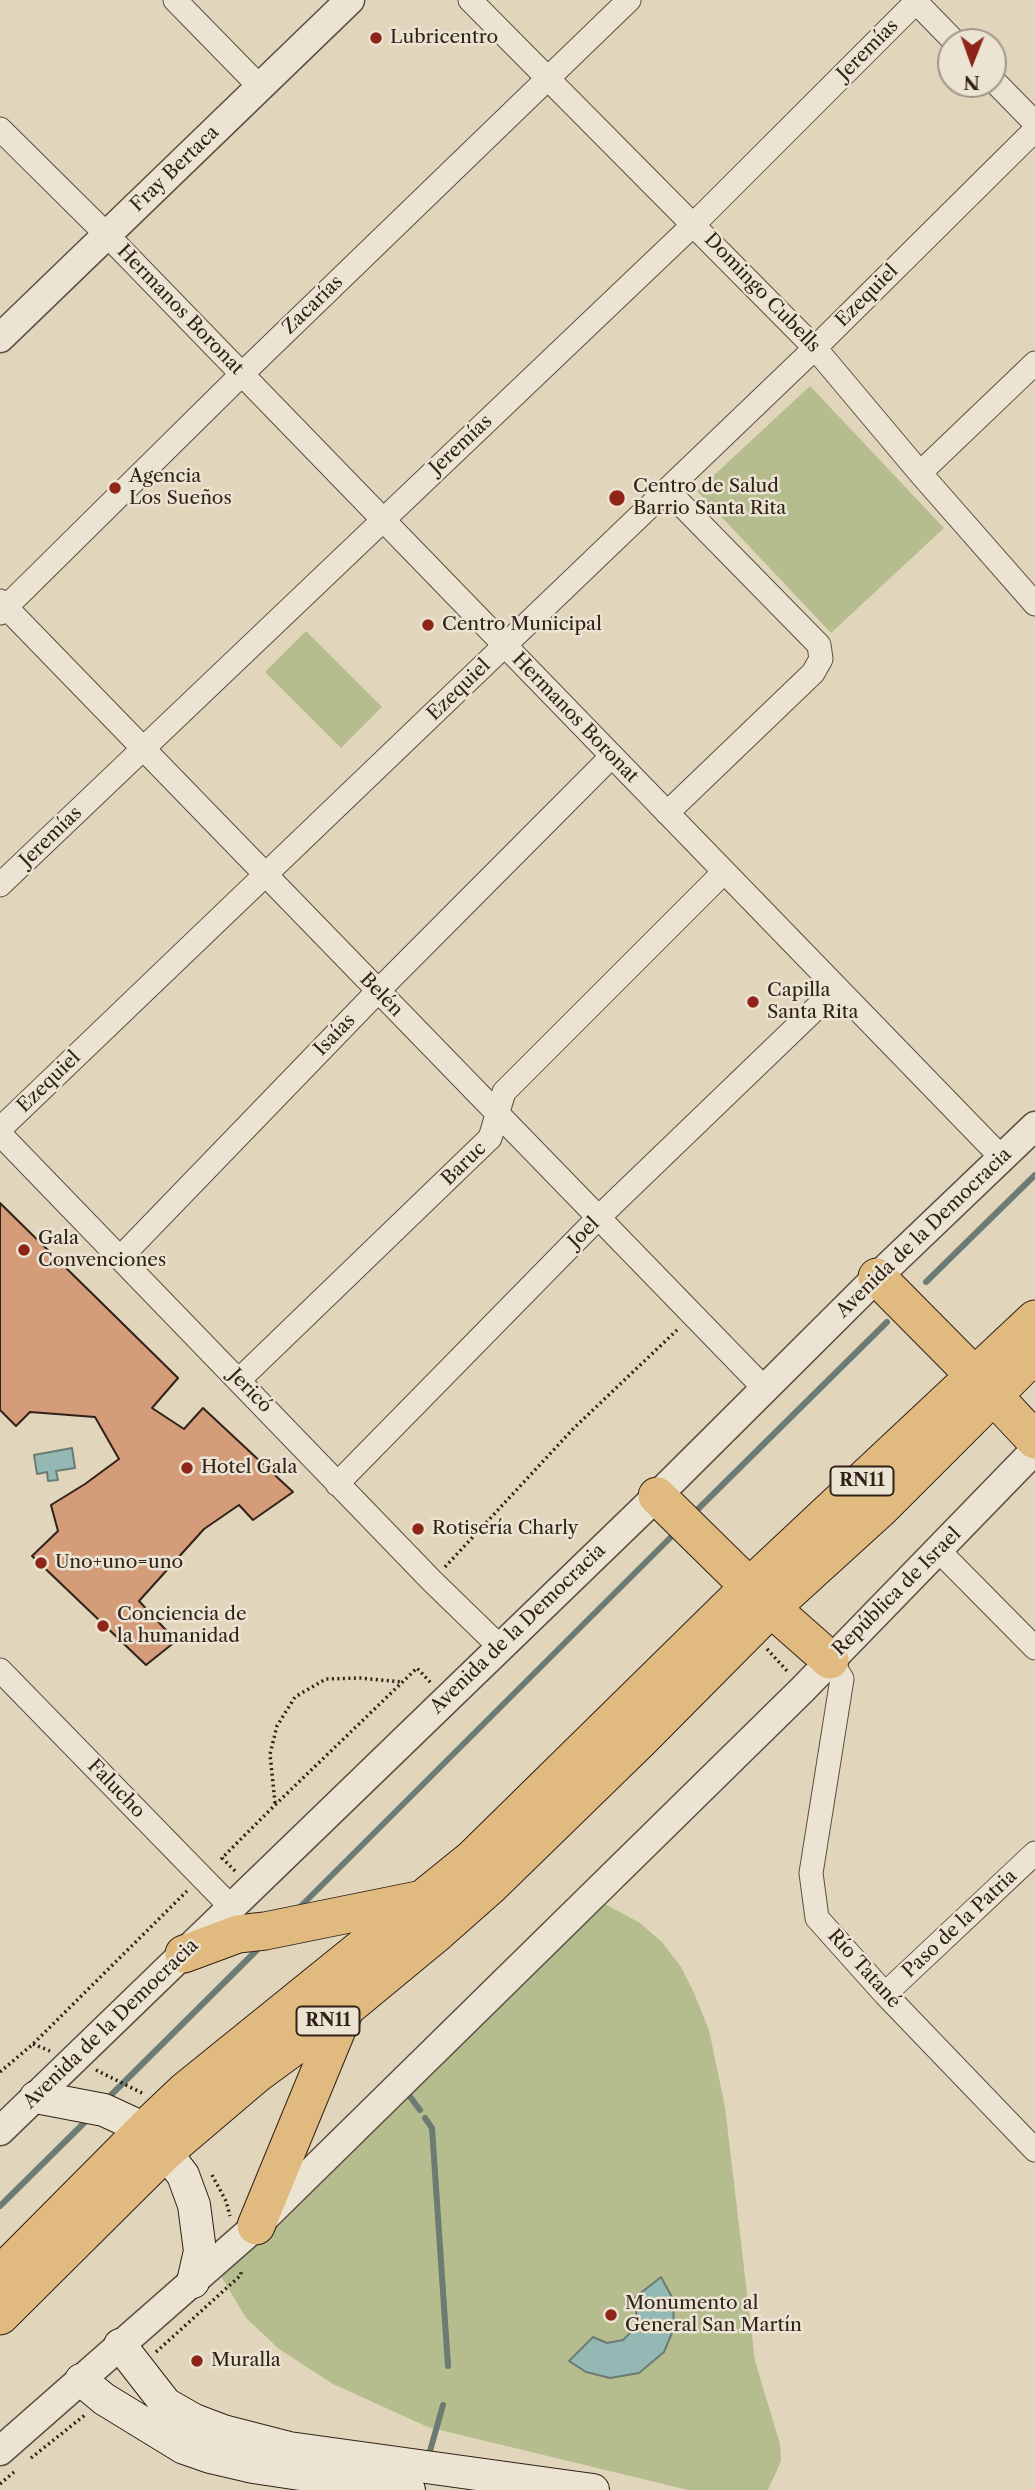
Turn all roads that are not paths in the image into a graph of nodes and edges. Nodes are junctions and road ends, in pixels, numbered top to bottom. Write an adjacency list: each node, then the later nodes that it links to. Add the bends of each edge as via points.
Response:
1 (175, 0): 8 (street)
2 (349, 0): 8 (street, Fray Bertaca)
3 (470, 0): 7 (street, Domingo Cubells)
4 (629, 0): 7 (street, Zacarías)
5 (916, 1): 6 (street); 13 (street, Jeremías)
6 (942, 28)
7 (547, 79): 13 (street, Domingo Cubells); 18 (street, Zacarías)
8 (260, 86): 14 (street, Fray Bertaca)
9 (1007, 94): 10 (street)
10 (1035, 123)
11 (0, 129): 14 (street, Hermanos Boronat)
12 (1035, 130): 16 (street, Ezequiel)
13 (694, 224): 16 (street, Domingo Cubells); 21 (street, Jeremías)
14 (107, 235): 15 (street, Fray Bertaca); 18 (street, Hermanos Boronat)
15 (0, 338)
16 (815, 348): 19 (street, Domingo Cubells); 20 (street, Ezequiel)
17 (1035, 363): 19 (street)
18 (242, 374): 21 (street, Hermanos Boronat); 23 (street, Zacarías)
19 (920, 473): 22 (street, Domingo Cubells)
20 (667, 490): 24 (street, Ezequiel); 27 (street, via 819,645 821,659 813,673)
21 (382, 519): 24 (street, Hermanos Boronat); 25 (street, Jeremías)
22 (1035, 604)
23 (2, 607): 25 (street, Belén)
24 (505, 645): 26 (street, Hermanos Boronat); 29 (street, Ezequiel)
25 (143, 748): 29 (street, Belén); 30 (street, Jeremías)
26 (612, 756): 27 (street, Hermanos Boronat); 32 (street, Isaías)
27 (667, 813): 28 (street, Hermanos Boronat)
28 (724, 872): 31 (street, Hermanos Boronat); 33 (street, Baruc, via 504,1093)
29 (265, 875): 32 (street, Belén); 35 (street, Ezequiel)
30 (0, 885)
31 (836, 989): 36 (street, Hermanos Boronat); 37 (street, Joel)
32 (377, 992): 33 (street, Belén); 38 (street, Isaías)
33 (497, 1115): 37 (street, Belén); 42 (street, Baruc, via 490,1138)
34 (1035, 1126): 36 (street, Avenida de la Democracia)
35 (0, 1132): 38 (street, Jericó)
36 (1002, 1158): 39 (street, Avenida de la Democracia)
37 (598, 1218): 44 (street, Belén); 47 (street, Joel)
38 (121, 1257): 42 (street, Jericó)
39 (877, 1277): 43 (highway); 44 (street, Avenida de la Democracia)
40 (1035, 1319): 43 (highway, RN11)
41 (1035, 1354): 43 (highway, RN11)
42 (239, 1381): 47 (street, Jericó)
43 (984, 1385): 45 (highway); 50 (highway, RN11, via 882,1507)
44 (764, 1388): 48 (street, Avenida de la Democracia)
45 (1035, 1440)
46 (1035, 1450): 49 (street, República de Israel)
47 (337, 1484): 51 (street, Jericó)
48 (657, 1496): 50 (highway); 51 (street, Avenida de la Democracia)
49 (939, 1551): 52 (street); 53 (street, República de Israel)
50 (760, 1597): 53 (highway); 56 (highway, RN11); 60 (highway, RN11, via 640,1740 489,1887)
51 (500, 1647): 57 (street, Avenida de la Democracia)
52 (1035, 1648)
53 (830, 1660): 59 (street, Río Tatané, via 842,1679 811,1873 817,1918); 65 (street, República de Israel)
54 (0, 1670): 57 (street, Falucho)
55 (1035, 1853): 59 (street, Paso de la Patria)
56 (426, 1898): 58 (highway, via 238,1934); 62 (highway, RN11)
57 (231, 1907): 58 (street, Avenida de la Democracia)
58 (184, 1954): 61 (street, Avenida de la Democracia)
59 (885, 1994): 64 (street, Río Tatané)
60 (345, 2009): 62 (highway, RN11, via 258,2073); 65 (highway)
61 (36, 2097): 62 (main road, via 104,2110); 63 (street, Avenida de la Democracia)
62 (158, 2130): 66 (highway, RN11); 67 (main road, via 194,2205 200,2251); 68 (highway, RN11)
63 (0, 2131)
64 (1035, 2150)
65 (247, 2234): 67 (street)
66 (0, 2275)
67 (193, 2282): 69 (street)
68 (0, 2316)
69 (129, 2356): 70 (street); 73 (main road, via 166,2404 223,2431 289,2448)
70 (92, 2390): 71 (street); 72 (main road, via 184,2448 210,2457)
71 (10, 2459)
72 (409, 2490)
73 (593, 2490)

